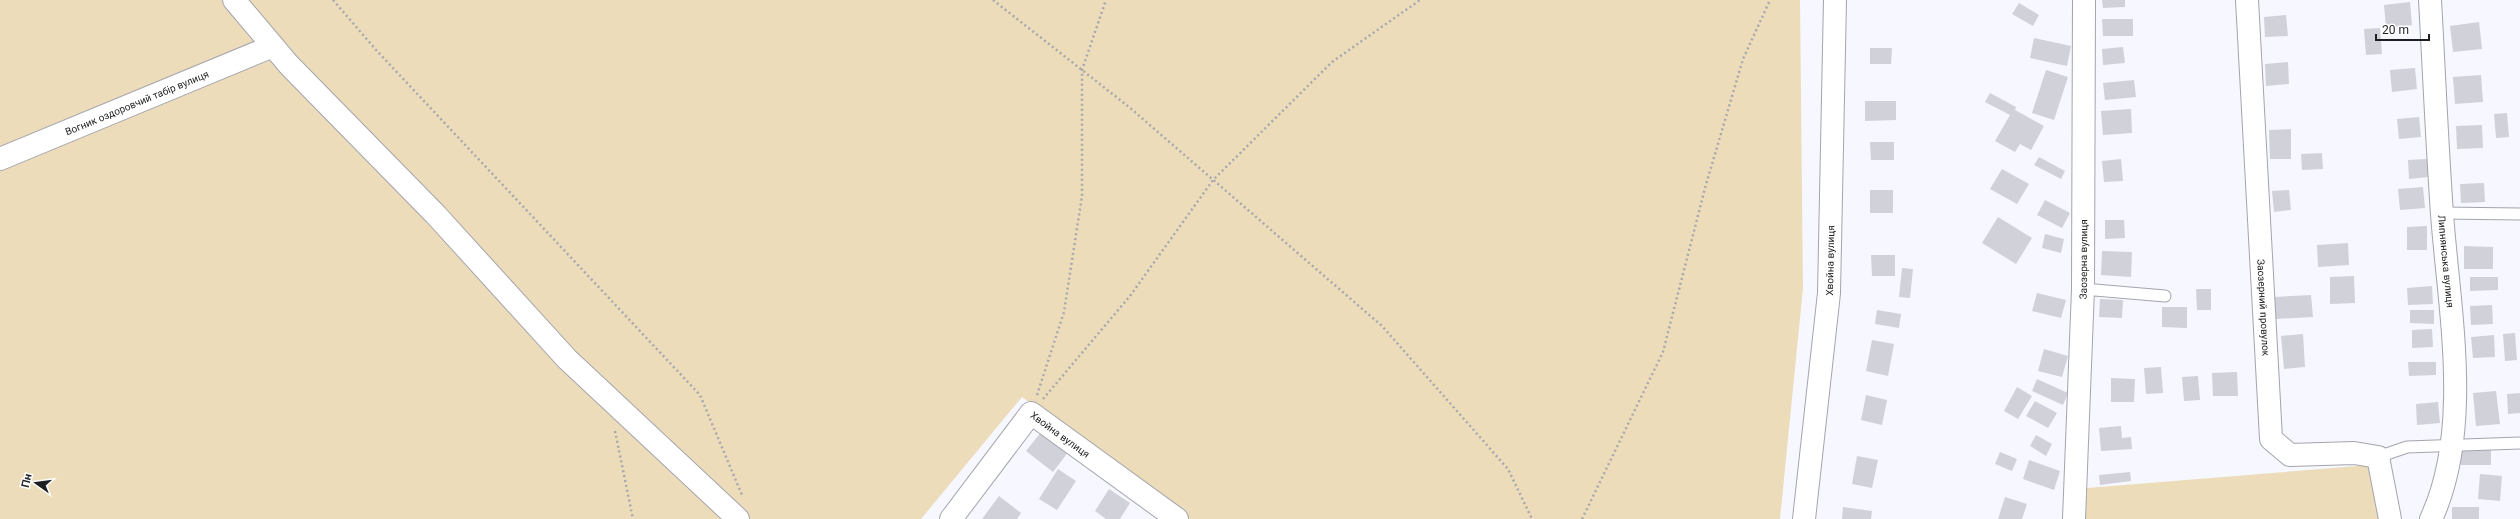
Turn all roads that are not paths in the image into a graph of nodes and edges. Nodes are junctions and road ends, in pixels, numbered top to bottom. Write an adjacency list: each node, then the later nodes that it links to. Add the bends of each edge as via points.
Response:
1 (234, 0): 6 (street)
2 (1835, 0): 18 (street, Хвойна вулиця, via 1829,293)
3 (2084, 0): 10 (street, Заозерна вулиця)
4 (2247, 0): 14 (street, Заозерний провулок, via 2271,439 2290,455 2354,453)
5 (2430, 0): 8 (street, Липнянська вулиця)
6 (273, 46): 7 (street, Вогник оздоровчий табір вулиця); 15 (street, via 436,215 567,358)
7 (0, 159)
8 (2442, 213): 9 (lane); 13 (street, Липнянська вулиця, via 2454,363)
9 (2520, 214)
10 (2083, 289): 11 (lane); 19 (street, Заозерна вулиця)
11 (2165, 296)
12 (2520, 443): 13 (lane)
13 (2452, 447): 14 (lane, via 2407,447); 21 (street, Липнянська вулиця)
14 (2378, 458): 20 (street)
15 (738, 519)
16 (951, 519): 17 (street, Хвойна вулиця, via 1031,413)
17 (1177, 519)
18 (1804, 519)
19 (2074, 519)
20 (2390, 519)
21 (2431, 519)

